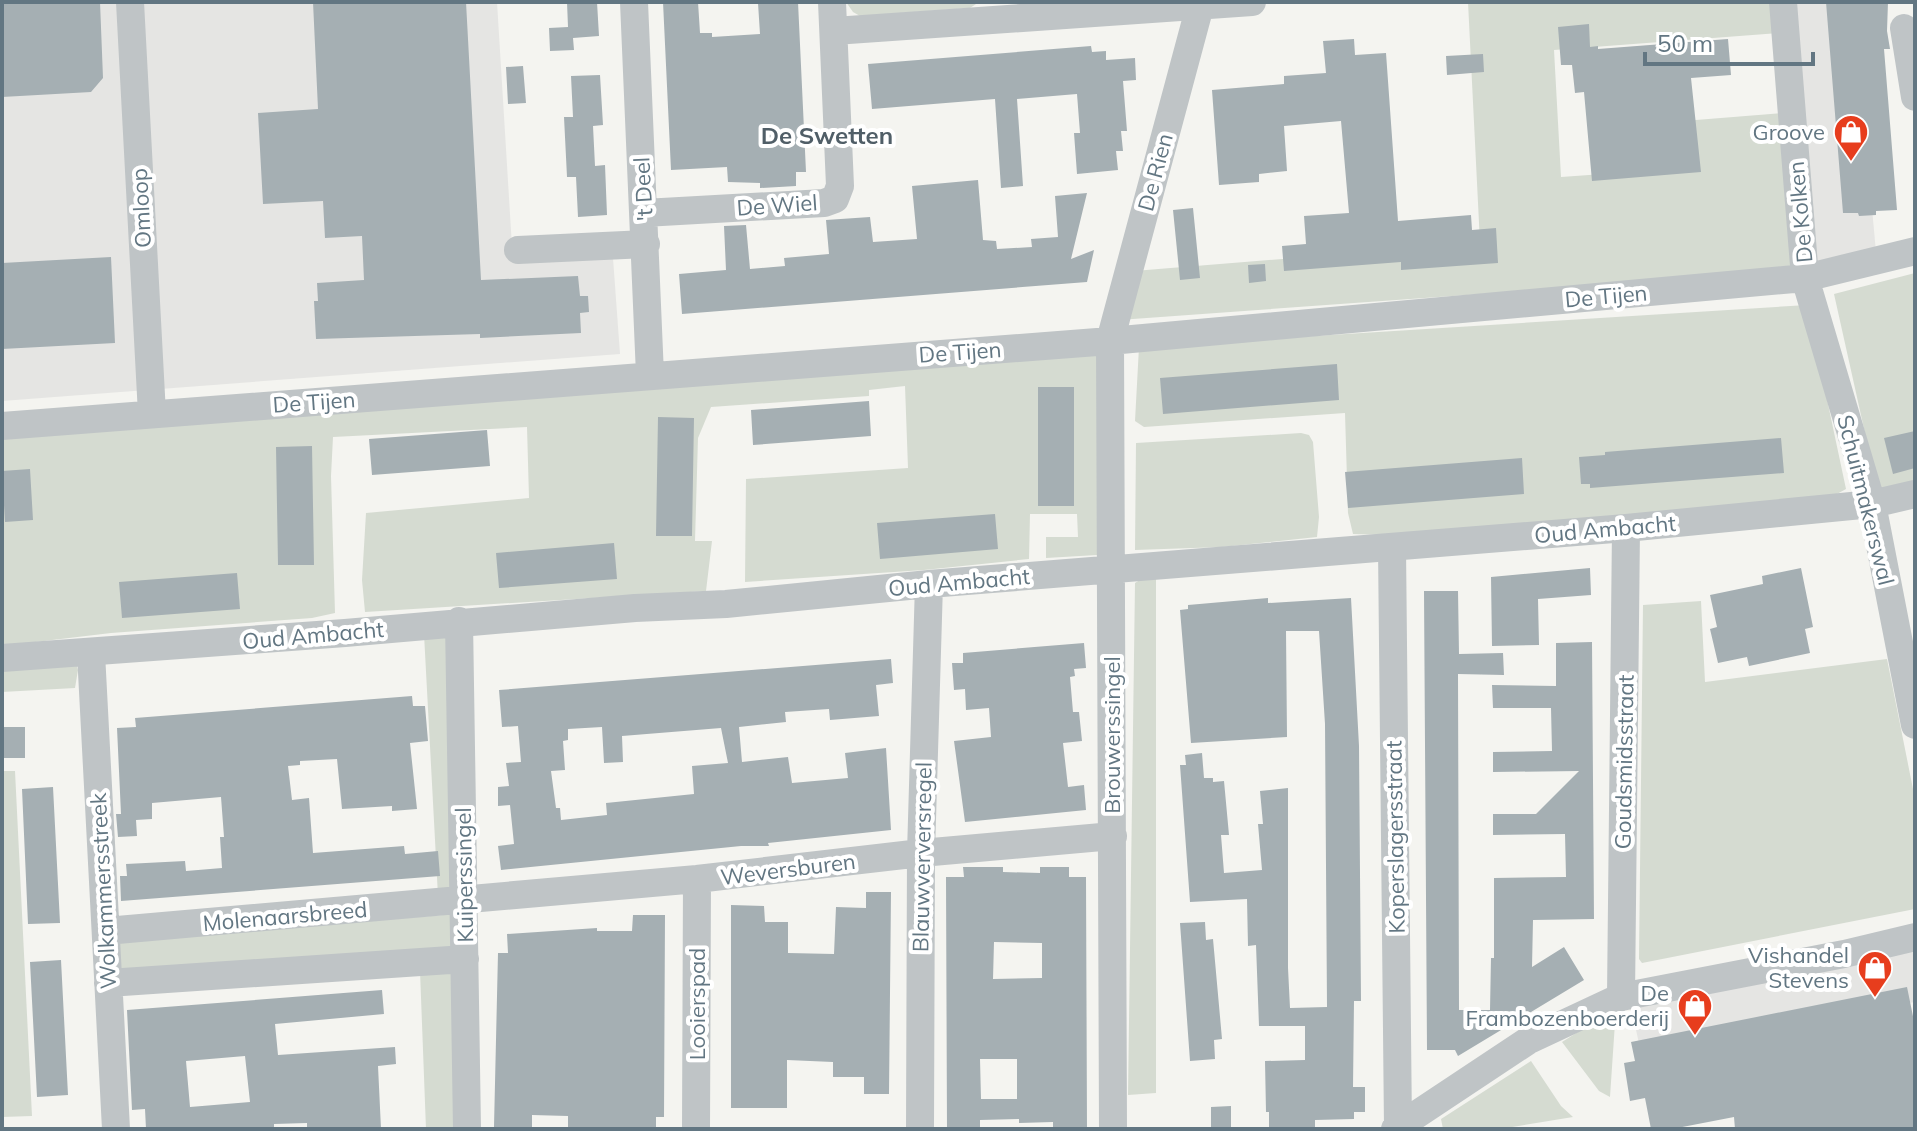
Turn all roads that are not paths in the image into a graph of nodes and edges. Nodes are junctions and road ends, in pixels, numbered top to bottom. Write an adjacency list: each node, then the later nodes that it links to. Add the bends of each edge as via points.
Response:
1 (130, 2): 18 (street, Omloop)
2 (634, 2): 11 (street, 't Deel)
3 (832, 2): 9 (street, De Wiel)
4 (1252, 2): 6 (street)
5 (1783, 2): 15 (street, De Kolken)
6 (1201, 3): 7 (street); 16 (street, De Rien)
7 (990, 12): 9 (street)
8 (1904, 28): 10 (street)
9 (834, 31): 11 (street, De Wiel, via 840,186 835,199)
10 (1915, 97)
11 (644, 213): 12 (street, 't Deel)
12 (646, 244): 13 (street); 17 (street, 't Deel)
13 (518, 250)
14 (1915, 251): 15 (street, De Tijen)
15 (1805, 278): 16 (street, De Tijen); 21 (street, Schuitmakerswal)
16 (1110, 341): 17 (street, De Tijen); 24 (street, Brouwerssingel)
17 (650, 375): 18 (street, De Tijen)
18 (152, 414): 19 (street, De Tijen)
19 (2, 426)
20 (1915, 494): 21 (street, Oud Ambacht)
21 (1872, 504): 22 (street, Oud Ambacht); 29 (street, Schuitmakerswal)
22 (1626, 528): 23 (street, Oud Ambacht); 38 (street, Goudsmidsstraat)
23 (1392, 547): 24 (street, Oud Ambacht); 39 (street, Koperslagersstraat)
24 (1111, 570): 25 (street, Oud Ambacht); 30 (street, Brouwerssingel)
25 (929, 584): 26 (street, Oud Ambacht, via 726,604); 31 (street, Blauwverversregel)
26 (459, 621): 27 (street, Oud Ambacht); 33 (street, Kuiperssingel)
27 (91, 653): 28 (street, Oud Ambacht); 34 (street, Wolkammersstreek)
28 (2, 658)
29 (1915, 725)
30 (1113, 836): 31 (street, Weversburen); 44 (street, Brouwerssingel)
31 (921, 853): 32 (street, Weversburen); 43 (street, Blauwverversregel)
32 (697, 879): 33 (street, Weversburen); 42 (street, Looierspad)
33 (464, 900): 34 (street, Molenaarsbreed); 36 (street, Kuiperssingel)
34 (106, 931): 37 (street, Wolkammersstreek)
35 (1915, 937): 38 (street)
36 (465, 959): 37 (street); 41 (street, Kuiperssingel)
37 (108, 983): 40 (street, Wolkammersstreek)
38 (1621, 997): 39 (street, via 1529,1040)
39 (1396, 1128)
40 (116, 1129)
41 (467, 1129)
42 (696, 1129)
43 (920, 1129)
44 (1113, 1129)

